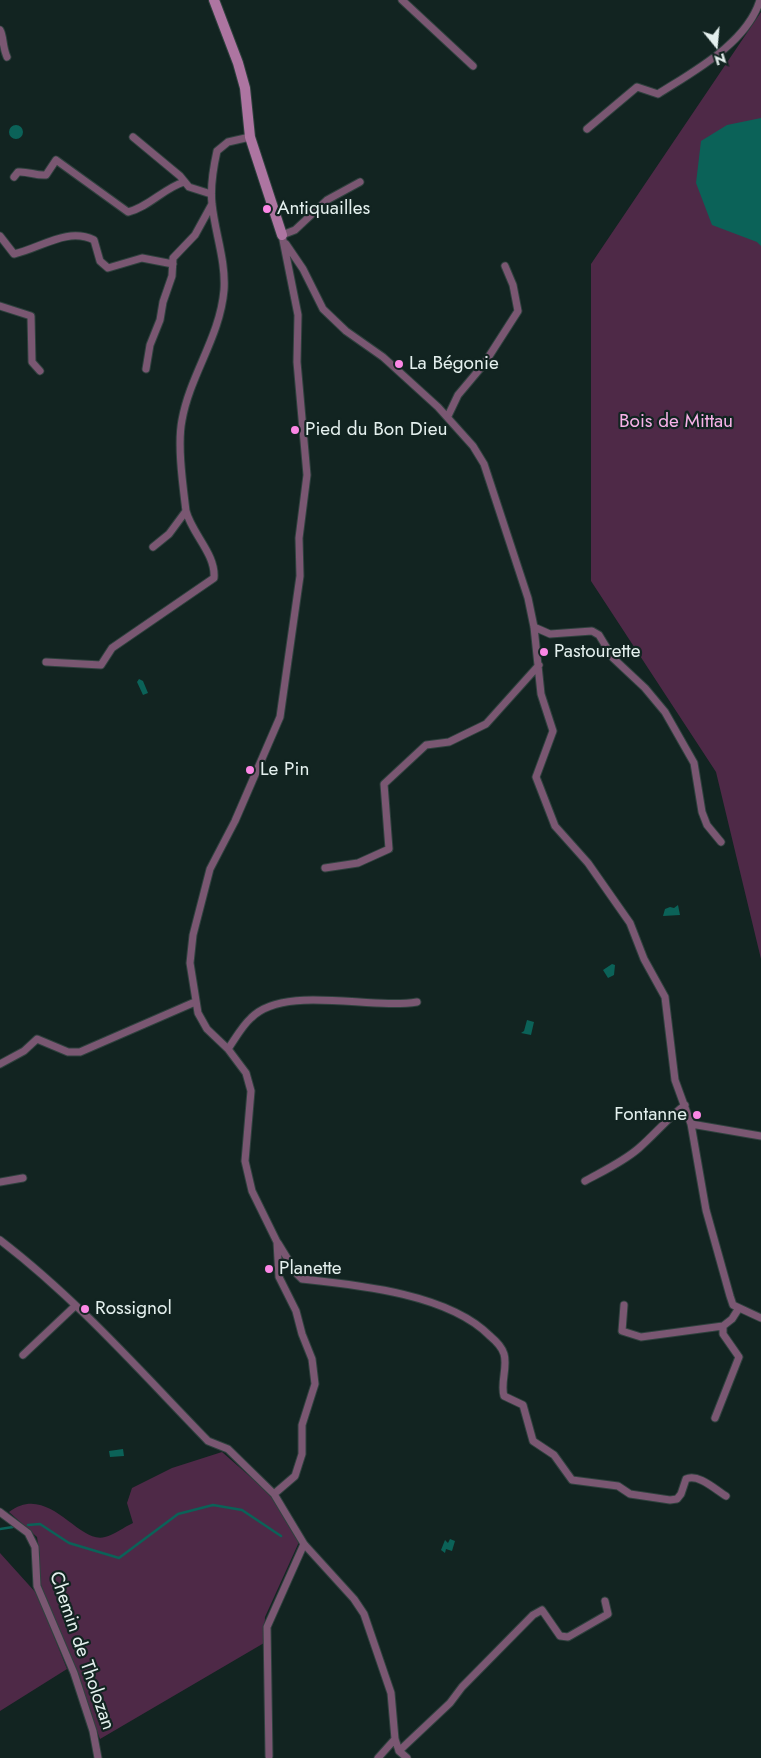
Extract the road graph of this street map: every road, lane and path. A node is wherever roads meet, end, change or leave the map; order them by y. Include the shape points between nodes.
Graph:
1 (214, 0) edge
2 (402, 0) edge
3 (760, 0) edge
4 (0, 30) edge
5 (7, 57) dead end
6 (474, 66) dead end
7 (587, 128) dead end
8 (133, 137) dead end
9 (250, 137) junction
10 (14, 177) dead end
11 (184, 182) junction
12 (360, 182) dead end
13 (211, 194) junction
14 (212, 203) junction
15 (0, 236) edge
16 (284, 239) junction
17 (173, 264) junction
18 (505, 266) dead end
19 (0, 306) edge
20 (146, 369) dead end
21 (40, 371) dead end
22 (448, 416) junction
23 (186, 512) junction
24 (153, 547) dead end
25 (534, 627) junction
26 (46, 662) dead end
27 (539, 665) junction
28 (721, 842) dead end
29 (326, 868) dead end
30 (196, 1002) junction
31 (417, 1002) dead end
32 (228, 1049) junction
33 (0, 1064) edge
34 (685, 1105) junction
35 (691, 1124) junction
36 (761, 1136) edge
37 (23, 1178) dead end
38 (585, 1181) dead end
39 (0, 1182) edge
40 (0, 1240) edge
41 (277, 1242) junction
42 (624, 1305) dead end
43 (75, 1306) junction
44 (739, 1308) junction
45 (761, 1318) edge
46 (723, 1326) junction
47 (23, 1355) dead end
48 (715, 1418) dead end
49 (274, 1494) junction
50 (726, 1496) dead end
51 (0, 1512) edge
52 (304, 1544) junction
53 (605, 1601) dead end
54 (395, 1739) junction
55 (399, 1751) junction
56 (269, 1756) dead end
57 (98, 1758) edge
58 (378, 1758) edge
59 (407, 1758) edge

1 - 9 street via 242,79
2 - 6 street
3 - 7 street via 757,10 725,50 658,94 637,88
4 - 5 street
8 - 11 street
9 - 13 street via 228,142 217,151
9 - 16 street
10 - 11 street via 18,172 27,171 46,175 56,160 128,212
11 - 13 street via 188,187
12 - 16 street via 328,200
13 - 14 street
14 - 17 street via 195,235 173,258
14 - 23 street via 224,271 224,291 214,338 197,371 181,420
15 - 17 street via 14,254 69,234 94,240 100,261 108,268 142,258
16 - 22 street via 323,309
16 - 30 street via 298,315 297,362 307,475 299,538 300,576 280,717 204,888 191,946 190,963
17 - 20 street
18 - 22 street via 518,311 484,364 458,395
19 - 21 street via 31,316 32,362
22 - 25 street via 484,464 528,598
23 - 24 street via 169,534
23 - 26 street via 215,568 214,578 112,648 101,664
25 - 27 street
25 - 28 street via 550,634 592,632 599,635 613,658 665,712 694,763 702,812 707,825
27 - 29 street via 486,724 449,742 426,745 384,784 389,849 358,863
27 - 34 street via 541,694 553,731 536,778 555,826 588,863 630,923 644,959 665,997 675,1080
30 - 32 street via 207,1029
30 - 33 street via 80,1052 68,1052 37,1039 24,1051
31 - 32 street via 401,1005 295,999 277,1003 251,1017
32 - 41 street via 242,1066 251,1091 245,1161 252,1191
34 - 35 street
34 - 38 street via 639,1148
35 - 36 street
35 - 44 street via 706,1210 733,1305
37 - 39 street
40 - 43 street via 32,1264
41 - 49 street via 279,1277 296,1311 312,1359 314,1384 302,1425 302,1454 296,1476
41 - 50 street via 302,1279 363,1285 457,1312 481,1326 505,1355 504,1396 523,1405 533,1441 554,1455 572,1480 618,1486 630,1494 670,1500 677,1499 690,1477 698,1478
42 - 46 street via 622,1331 641,1337
43 - 47 street
43 - 49 street via 105,1332 208,1441 228,1449
44 - 45 street
44 - 46 street
46 - 48 street via 723,1334 739,1357
49 - 52 street
51 - 57 street, Chemin de Tholozan via 28,1533 36,1547 37,1586 74,1673 93,1731
52 - 54 street via 364,1614 391,1693
52 - 56 street via 267,1627
53 - 55 street via 608,1614 568,1637 560,1636 542,1610 533,1615 450,1703
54 - 55 street
54 - 58 street
55 - 59 street

